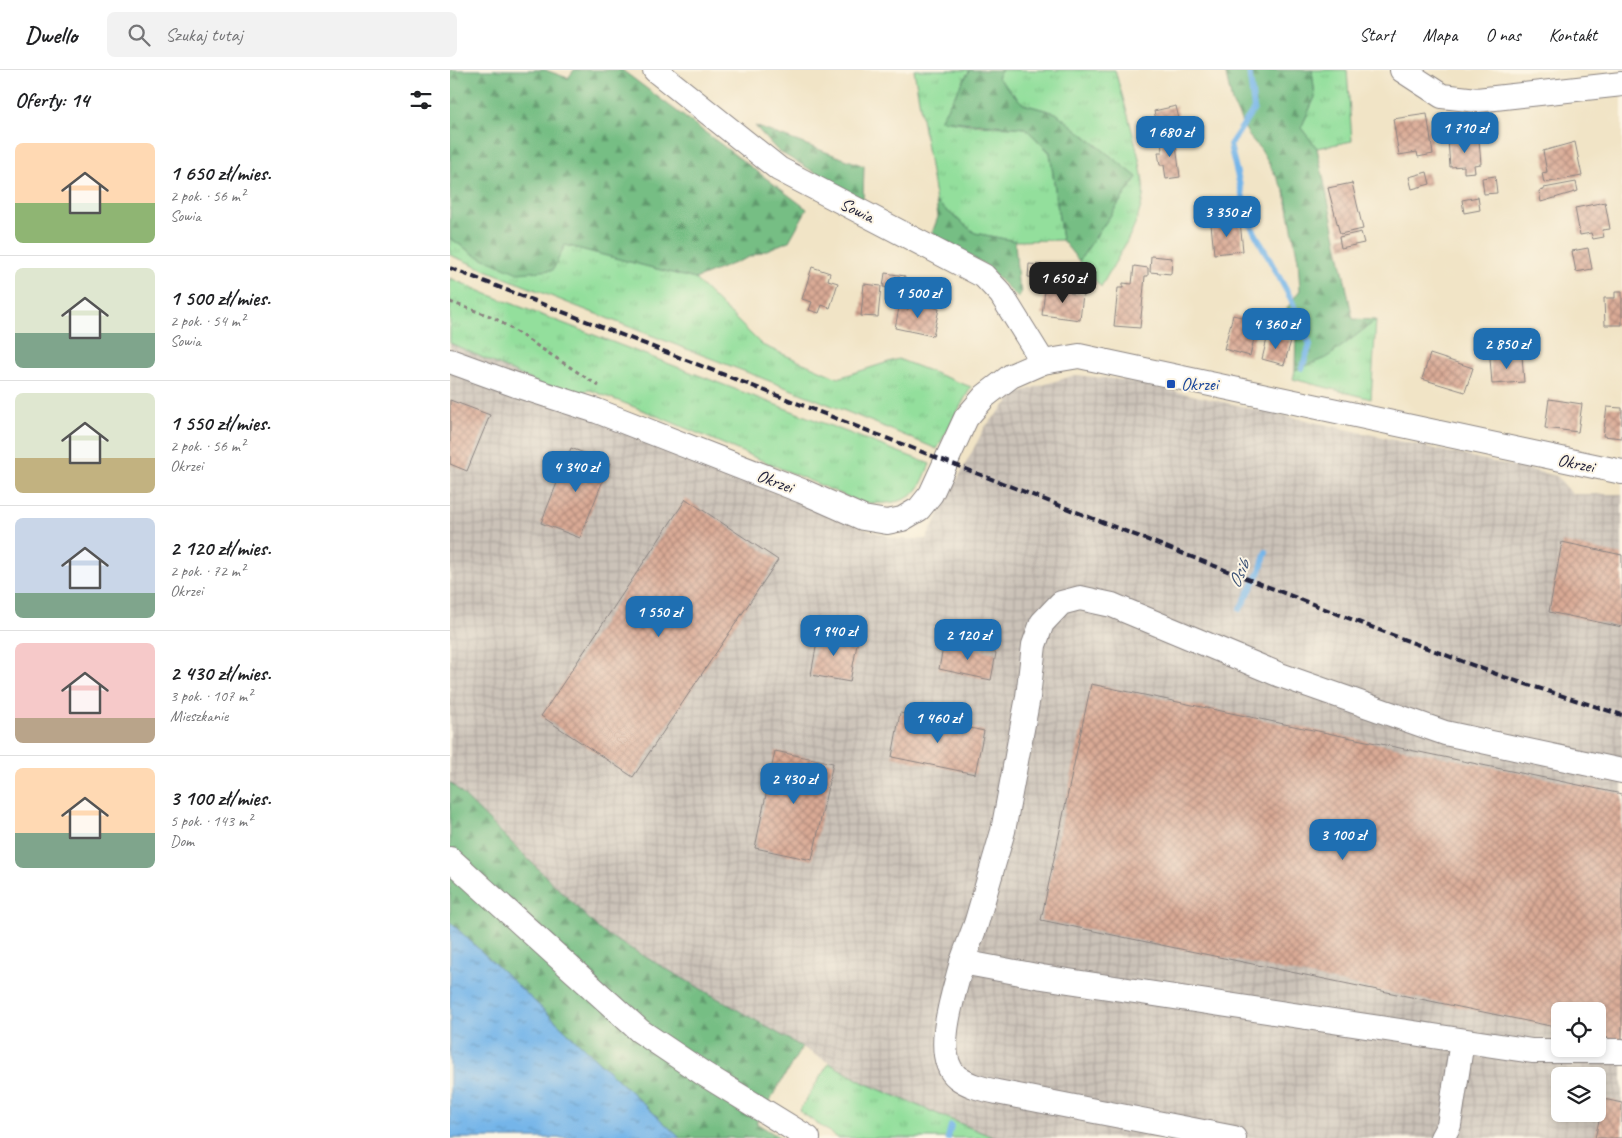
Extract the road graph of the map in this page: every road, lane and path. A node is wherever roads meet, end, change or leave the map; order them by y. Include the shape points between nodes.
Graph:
1 (655, 70) edge
2 (1402, 70) edge
3 (684, 80) edge
4 (1622, 84) edge
5 (450, 302) edge
6 (450, 361) edge
7 (1043, 362) junction
8 (602, 388) dead end
9 (1622, 472) edge
10 (1622, 771) edge
11 (450, 859) edge
12 (962, 962) junction
13 (1462, 1041) junction
14 (1622, 1051) edge
15 (808, 1138) edge
16 (1234, 1138) edge
17 (1442, 1138) edge

1 - 3 street, Sowia
2 - 4 street via 1442,96 1477,100
3 - 7 street, Sowia via 778,169 984,276 1001,294
5 - 8 path via 493,317
6 - 7 street, Okrzei via 598,411 863,518 886,522 902,519 919,509 931,494 966,418 985,396 1011,376
7 - 9 street, Okrzei via 1079,356
10 - 12 street via 1445,733 1280,676 1112,605 1080,598 1061,603 1042,623 1034,646 1028,697 1003,831
11 - 15 street via 640,1031
12 - 13 street
12 - 16 street via 944,1039 947,1061 956,1076 974,1087
13 - 14 street via 1532,1051
13 - 17 street via 1449,1126

